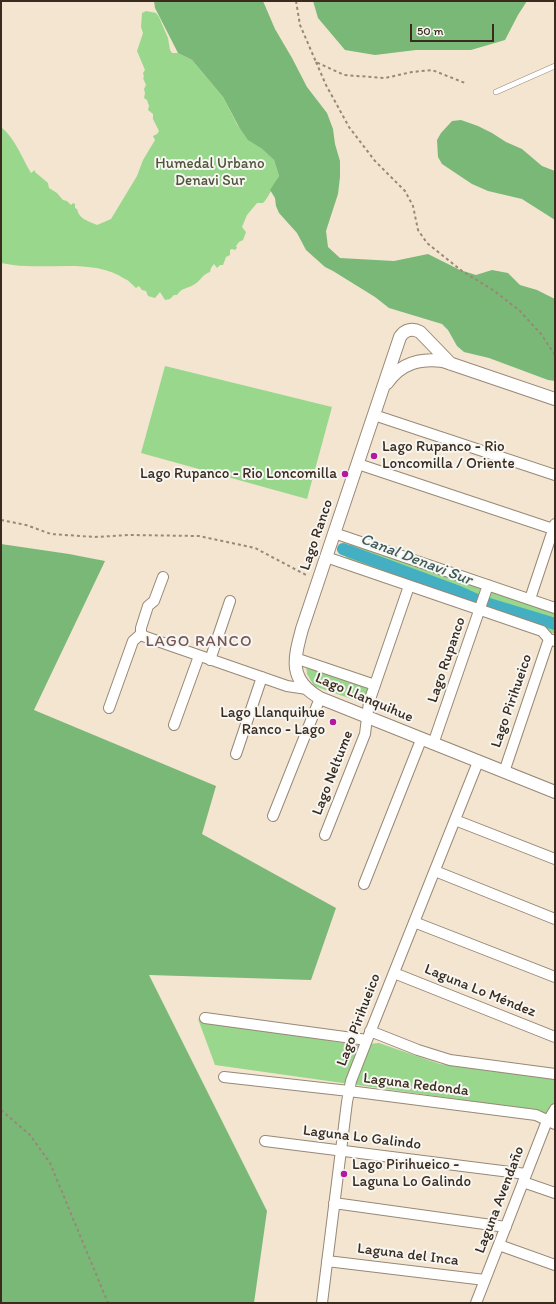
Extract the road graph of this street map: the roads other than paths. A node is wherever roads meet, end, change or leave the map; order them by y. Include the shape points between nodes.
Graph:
1 (555, 66) edge
2 (496, 92) dead end
3 (451, 364) junction
4 (383, 390) junction
5 (555, 399) edge
6 (374, 415) junction
7 (358, 464) junction
8 (555, 475) edge
9 (554, 527) edge
10 (334, 533) junction
11 (326, 557) junction
12 (163, 577) dead end
13 (488, 585) junction
14 (409, 586) junction
15 (530, 599) junction
16 (230, 601) dead end
17 (555, 608) edge
18 (480, 610) junction
19 (141, 634) junction
20 (552, 640) edge
21 (199, 656) junction
22 (295, 658) junction
23 (210, 660) junction
24 (262, 677) junction
25 (375, 685) junction
26 (307, 689) junction
27 (320, 698) junction
28 (109, 708) dead end
29 (367, 718) junction
30 (174, 725) dead end
31 (421, 740) junction
32 (433, 744) junction
33 (236, 754) dead end
34 (478, 762) junction
35 (504, 772) junction
36 (555, 792) edge
37 (273, 816) dead end
38 (455, 820) junction
39 (325, 834) dead end
40 (555, 859) edge
41 (435, 871) junction
42 (364, 884) dead end
43 (555, 919) edge
44 (414, 922) junction
45 (394, 973) junction
46 (555, 977) edge
47 (205, 1018) dead end
48 (368, 1035) junction
49 (555, 1037) edge
50 (555, 1074) edge
51 (224, 1077) dead end
52 (349, 1091) junction
53 (555, 1109) edge
54 (551, 1122) edge
55 (264, 1141) dead end
56 (341, 1150) junction
57 (525, 1178) junction
58 (555, 1193) edge
59 (334, 1203) junction
60 (506, 1227) junction
61 (499, 1245) junction
62 (327, 1261) junction
63 (555, 1265) edge
64 (485, 1280) junction
65 (322, 1303) edge
66 (476, 1303) edge

1 - 2 lane
3 - 4 street via 427,360 411,363 392,376
3 - 4 street via 420,332 408,330 402,334 398,342
3 - 5 street
4 - 6 street, Lago Ranco
6 - 7 street, Lago Ranco
6 - 8 street
7 - 9 street
7 - 10 street, Lago Ranco
9 - 15 street
10 - 11 street, Lago Ranco
10 - 13 street
11 - 14 street
11 - 22 street, Lago Ranco
12 - 19 street via 154,601 148,606
13 - 15 street
13 - 18 street, Lago Rupanco
14 - 18 street
14 - 25 street, Lago Neltume
15 - 17 street
16 - 23 street
18 - 20 street via 542,631
18 - 32 street, Lago Rupanco
19 - 21 street, Lago Llanquihue
19 - 28 street via 133,640
20 - 35 street, Lago Pirihueico
21 - 23 street, Lago Llanquihue
21 - 30 street
22 - 25 street
22 - 26 street, Lago Ranco via 298,676
23 - 24 street, Lago Llanquihue
24 - 26 street, Lago Llanquihue via 295,688
24 - 33 street
25 - 29 street, Lago Neltume
26 - 27 street, Lago Llanquihue
27 - 29 street, Lago Llanquihue
27 - 37 street
29 - 31 street, Lago Llanquihue
29 - 39 street, Lago Neltume via 365,734
31 - 32 street, Lago Llanquihue
31 - 42 street
32 - 34 street, Lago Llanquihue
34 - 35 street, Lago Llanquihue
34 - 38 street, Lago Pirihueico
35 - 36 street, Lago Llanquihue
38 - 40 street
38 - 41 street, Lago Pirihueico
41 - 43 street
41 - 44 street, Lago Pirihueico
44 - 45 street, Lago Pirihueico
44 - 46 street
45 - 48 street, Lago Pirihueico
45 - 49 street, Laguna Lo Méndez
47 - 48 street, Laguna Redonda
48 - 50 street, Laguna Redonda via 450,1060
48 - 52 street, Lago Pirihueico
51 - 52 street, Laguna Redonda
52 - 54 street, Laguna Redonda via 536,1115
52 - 56 street, Lago Pirihueico
53 - 54 street, Laguna Avendaño
54 - 57 street, Laguna Avendaño
55 - 56 street, Laguna Lo Galindo
56 - 57 street, Laguna Lo Galindo
56 - 59 street, Lago Pirihueico
57 - 58 street, Laguna Lo Galindo
57 - 60 street, Laguna Avendaño
59 - 60 street
59 - 62 street, Lago Pirihueico
60 - 61 street, Laguna Avendaño
61 - 63 street
61 - 64 street, Laguna Avendaño
62 - 64 street, Laguna del Inca
62 - 65 street, Lago Pirihueico
64 - 66 street, Laguna Avendaño

